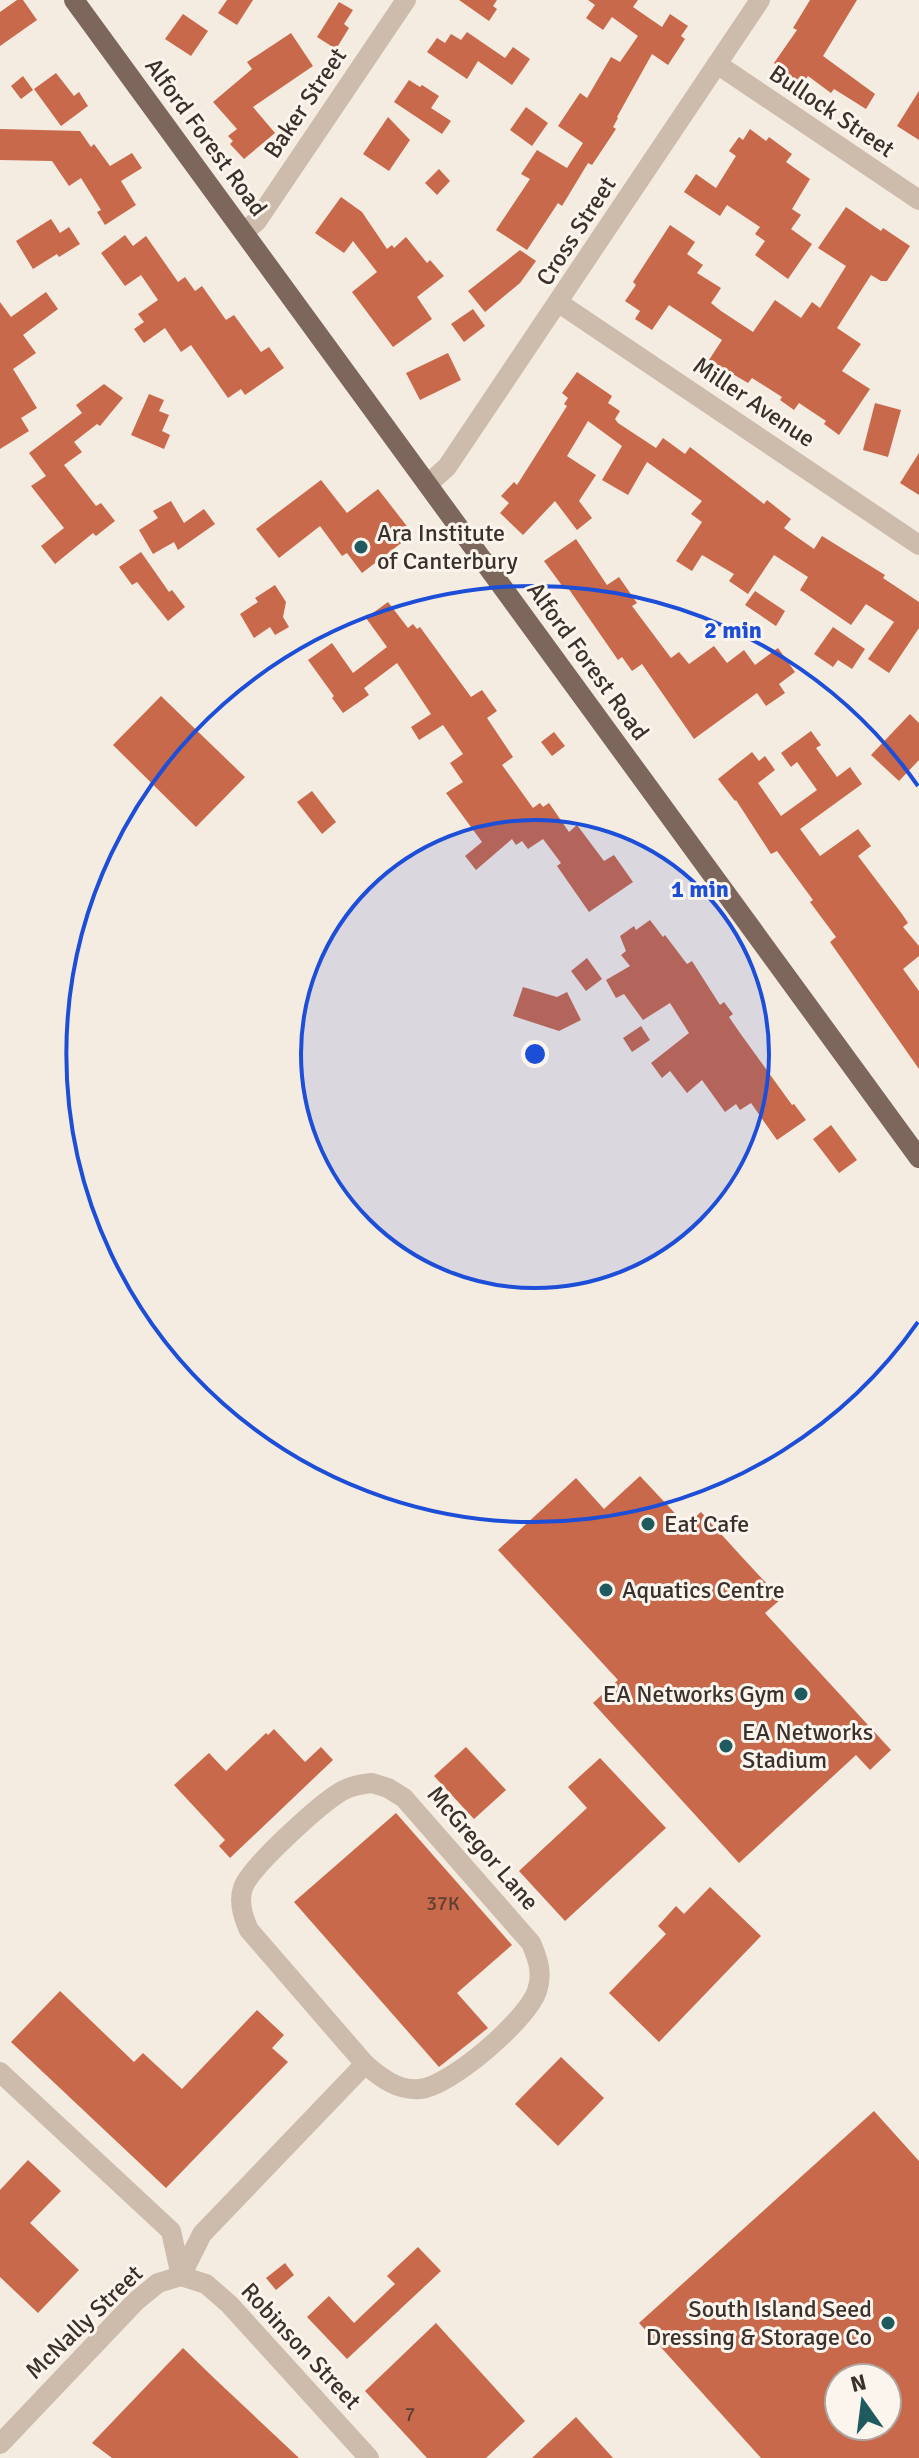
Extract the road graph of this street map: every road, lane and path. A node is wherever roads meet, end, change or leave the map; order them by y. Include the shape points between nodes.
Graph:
1 (74, 0) edge
2 (406, 0) edge
3 (760, 0) edge
4 (717, 64) junction
5 (919, 200) edge
6 (244, 232) junction
7 (559, 303) junction
8 (428, 484) junction
9 (919, 545) edge
10 (919, 1158) edge
11 (365, 2064) junction
12 (0, 2072) edge
13 (181, 2276) junction
14 (0, 2444) edge
15 (369, 2458) edge

1 - 6 main road, Alford Forest Road
2 - 6 street, Baker Street via 257,221
3 - 4 street, Cross Street
4 - 5 street, Bullock Street
4 - 7 street, Cross Street
6 - 8 main road, Alford Forest Road
7 - 8 street, Cross Street via 447,467
7 - 9 street, Miller Avenue
8 - 10 main road, Alford Forest Road
11 - 11 street, McGregor Lane via 249,1930 241,1904 243,1889 259,1863 343,1790 372,1783 404,1798 531,1943 541,1976 528,2009 459,2073 439,2084 402,2088
11 - 13 street, McNally Street via 202,2234
12 - 13 street via 171,2231
13 - 14 street, McNally Street via 158,2283 136,2301
13 - 15 street, Robinson Street via 206,2284 229,2304

